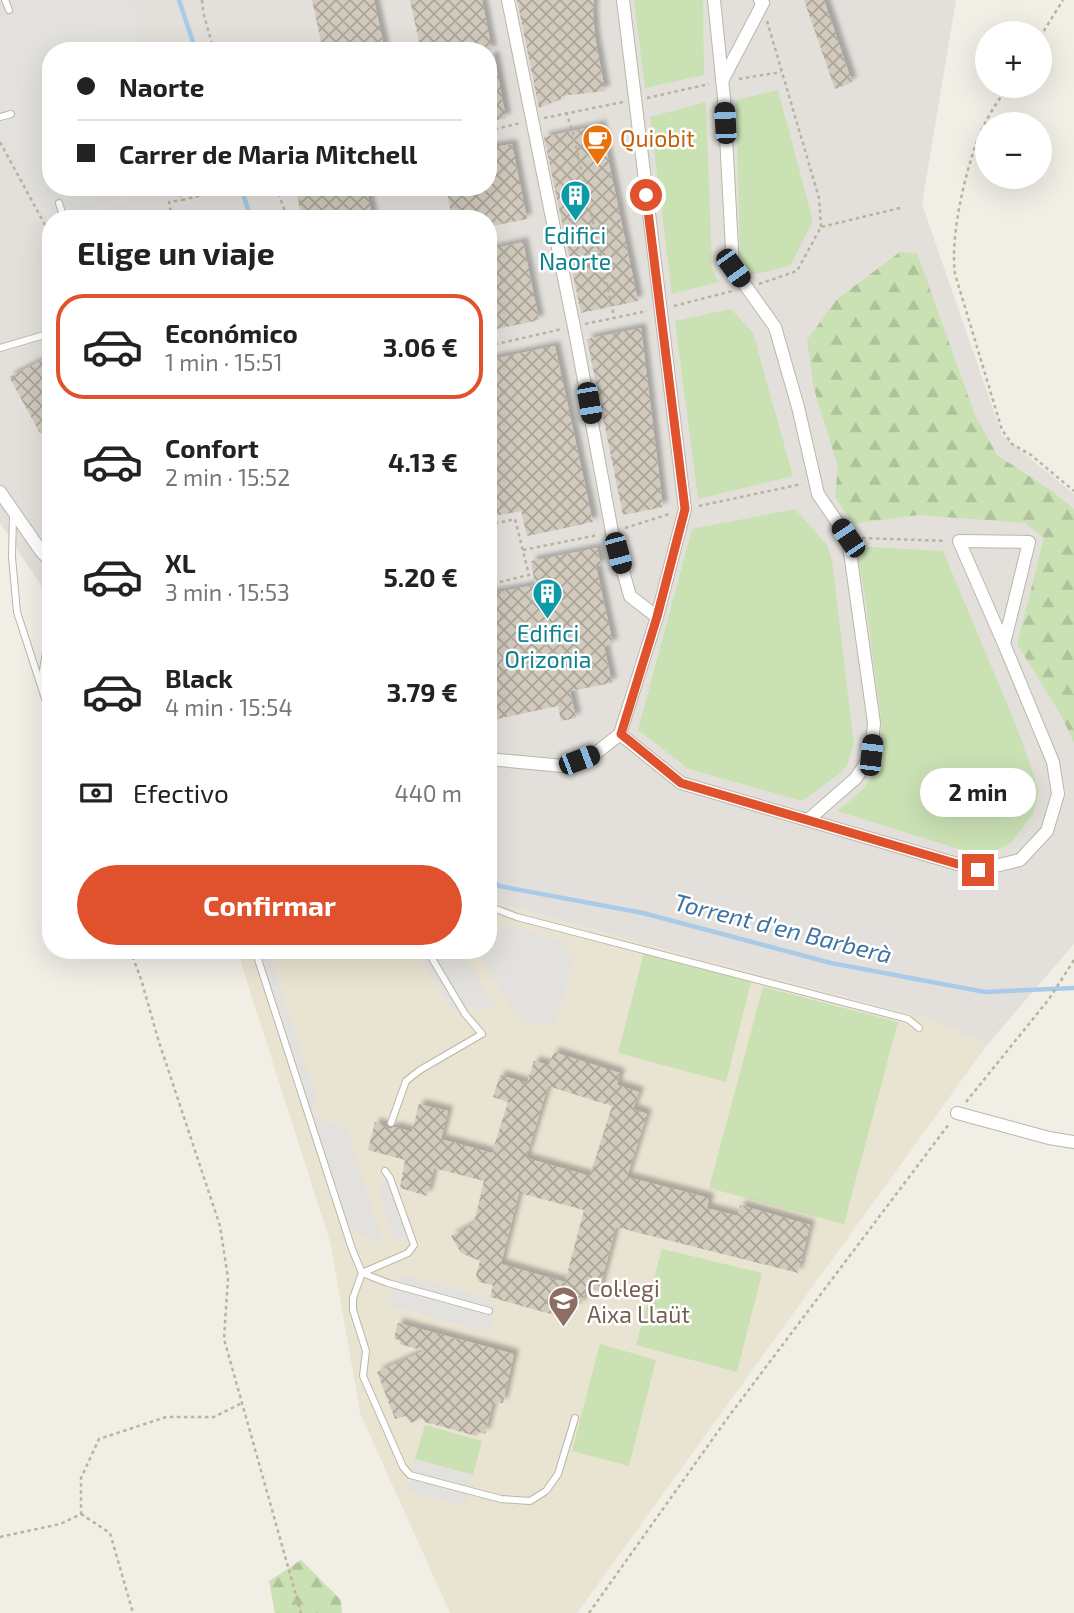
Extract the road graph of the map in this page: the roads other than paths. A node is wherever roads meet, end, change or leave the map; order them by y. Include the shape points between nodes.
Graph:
1 (5, 0) edge
2 (508, 0) edge
3 (623, 0) edge
4 (714, 0) edge
5 (761, 2) edge
6 (9, 10) dead end
7 (722, 81) junction
8 (11, 114) dead end
9 (0, 117) edge
10 (58, 204) dead end
11 (60, 210) edge
12 (42, 336) edge
13 (0, 348) edge
14 (0, 492) edge
15 (13, 513) junction
16 (42, 546) edge
17 (657, 617) junction
18 (1004, 643) junction
19 (42, 679) edge
20 (41, 686) junction
21 (42, 689) edge
22 (621, 734) junction
23 (497, 760) edge
24 (808, 820) junction
25 (497, 909) edge
26 (258, 959) edge
27 (432, 959) edge
28 (919, 1028) dead end
29 (957, 1113) road end
30 (391, 1123) dead end
31 (1074, 1142) edge
32 (385, 1171) dead end
33 (362, 1273) junction
34 (489, 1311) dead end
35 (575, 1418) dead end

1 - 6 lane
2 - 17 street via 612,532 630,596
3 - 17 street via 685,509
4 - 7 street
5 - 7 street
7 - 24 street via 733,268 775,327 818,494 848,538 874,723 871,755 856,778
8 - 9 lane
10 - 11 lane
12 - 13 lane
14 - 15 street
15 - 16 street
15 - 20 lane via 17,612
17 - 22 street
18 - 18 street via 1029,542 959,541
18 - 24 street via 1054,762 1058,794 1047,831 1020,860 978,870
19 - 20 lane
20 - 21 lane
22 - 23 street via 596,753 563,766
22 - 24 street via 681,783
25 - 28 lane via 908,1019
26 - 33 lane
27 - 30 lane via 482,1034 406,1081
29 - 31 street
32 - 33 lane via 414,1245 408,1253
33 - 34 lane
33 - 35 lane via 353,1298 366,1351 363,1376 410,1475 500,1499 530,1501 546,1491 558,1474

